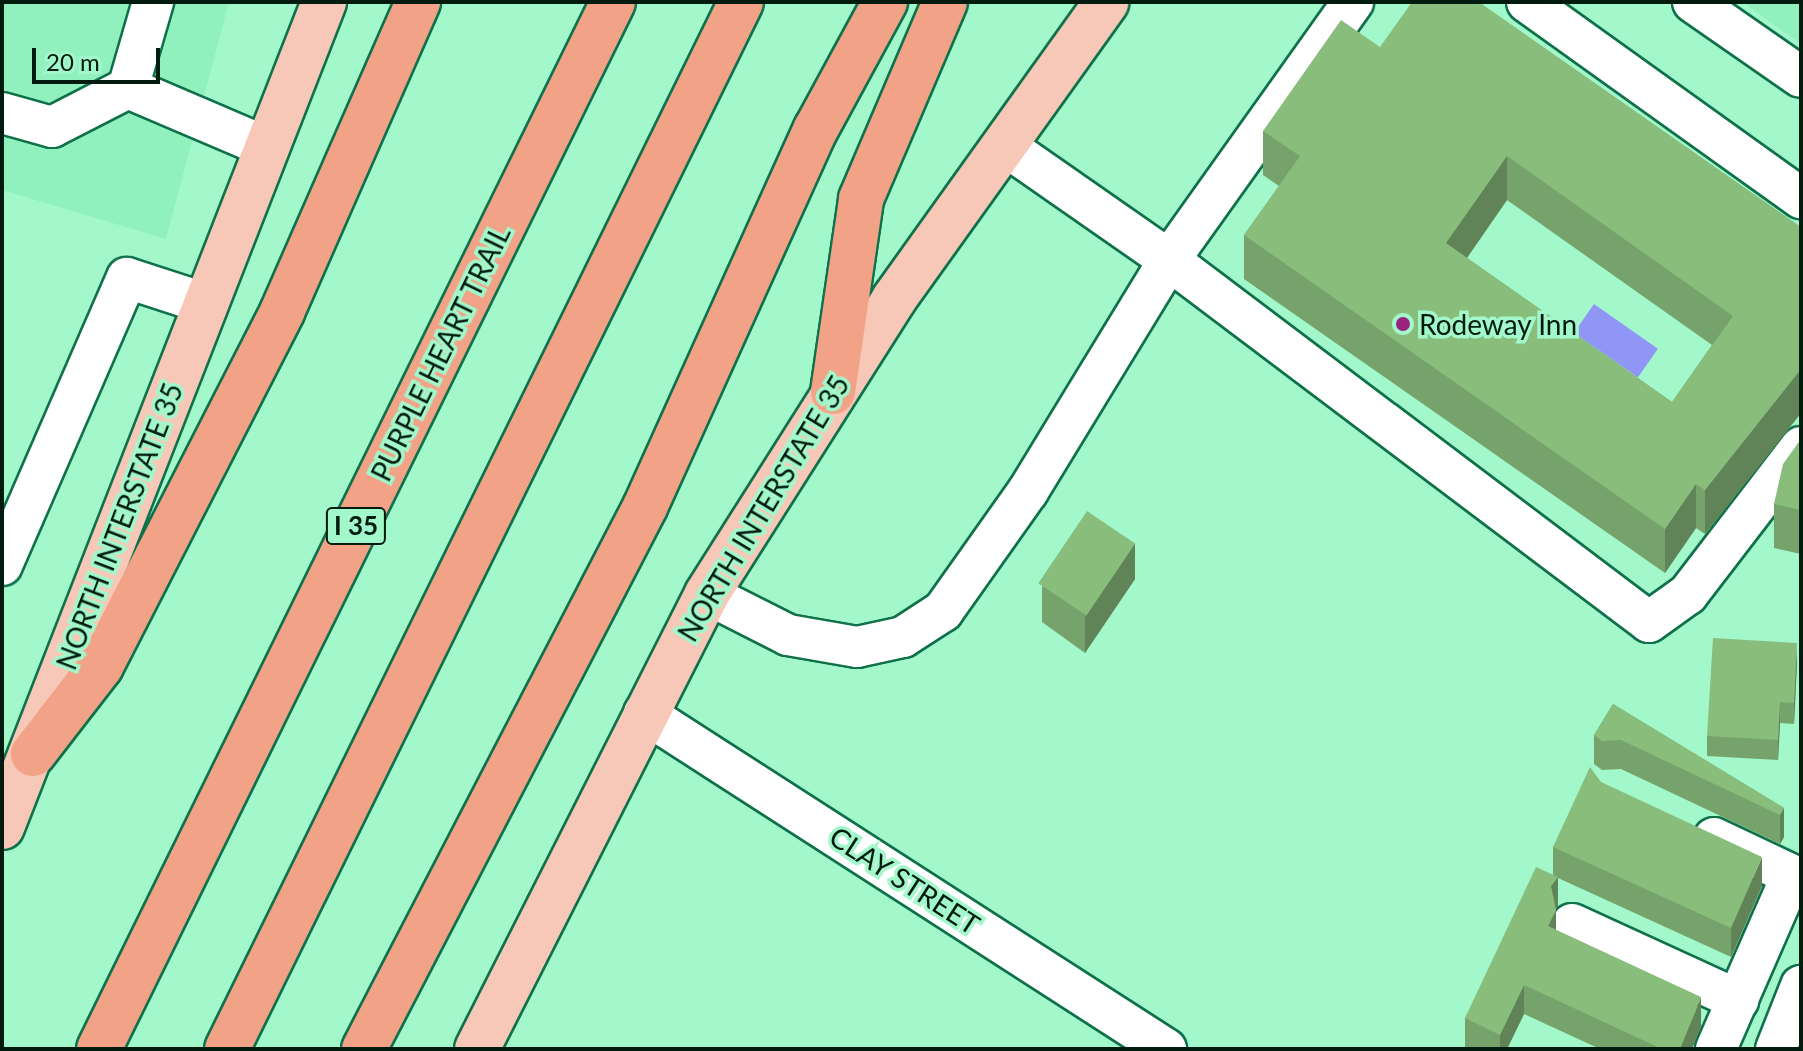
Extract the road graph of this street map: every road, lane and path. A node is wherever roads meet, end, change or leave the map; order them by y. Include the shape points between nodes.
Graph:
1 (153, 2) edge
2 (324, 2) edge
3 (418, 2) edge
4 (613, 2) edge
5 (741, 2) edge
6 (885, 2) edge
7 (945, 2) edge
8 (1107, 2) edge
9 (1353, 2) edge
10 (1527, 2) edge
11 (1693, 2) edge
12 (1801, 77) edge
13 (128, 88) junction
14 (2, 113) edge
15 (1004, 145) junction
16 (266, 147) junction
17 (1801, 198) edge
18 (1169, 260) junction
19 (204, 303) junction
20 (833, 392) junction
21 (1801, 447) edge
22 (2, 565) edge
23 (707, 594) junction
24 (644, 713) junction
25 (33, 754) junction
26 (1680, 823) edge
27 (2, 827) edge
28 (1572, 924) dead end
29 (1801, 986) edge
30 (1738, 1000) junction
31 (482, 1047) edge
32 (99, 1049) edge
33 (227, 1049) edge
34 (364, 1049) edge
35 (1166, 1049) edge
36 (1716, 1049) edge
37 (1776, 1049) edge

1 - 13 street
2 - 16 main road, NORTH INTERSTATE 35
3 - 25 highway via 282,312 101,666
4 - 32 highway, PURPLE HEART TRAIL / I 35
5 - 33 highway
6 - 34 highway via 816,129 645,507
7 - 20 highway via 861,199
8 - 15 main road, NORTH INTERSTATE 35
9 - 18 street
10 - 17 street
11 - 12 street
13 - 14 street via 52,127
13 - 16 street
15 - 18 street
15 - 20 main road, NORTH INTERSTATE 35
16 - 19 main road, NORTH INTERSTATE 35
18 - 21 street via 1649,622 1688,594
18 - 23 street via 1028,491 943,611 903,637 857,647 788,635
19 - 22 street via 127,278
19 - 25 main road, NORTH INTERSTATE 35
20 - 23 main road, NORTH INTERSTATE 35
23 - 24 main road, NORTH INTERSTATE 35
24 - 31 main road, NORTH INTERSTATE 35
24 - 35 street, CLAY STREET
25 - 27 main road, NORTH INTERSTATE 35
26 - 30 street via 1792,875
28 - 30 street
29 - 37 street
30 - 36 street

